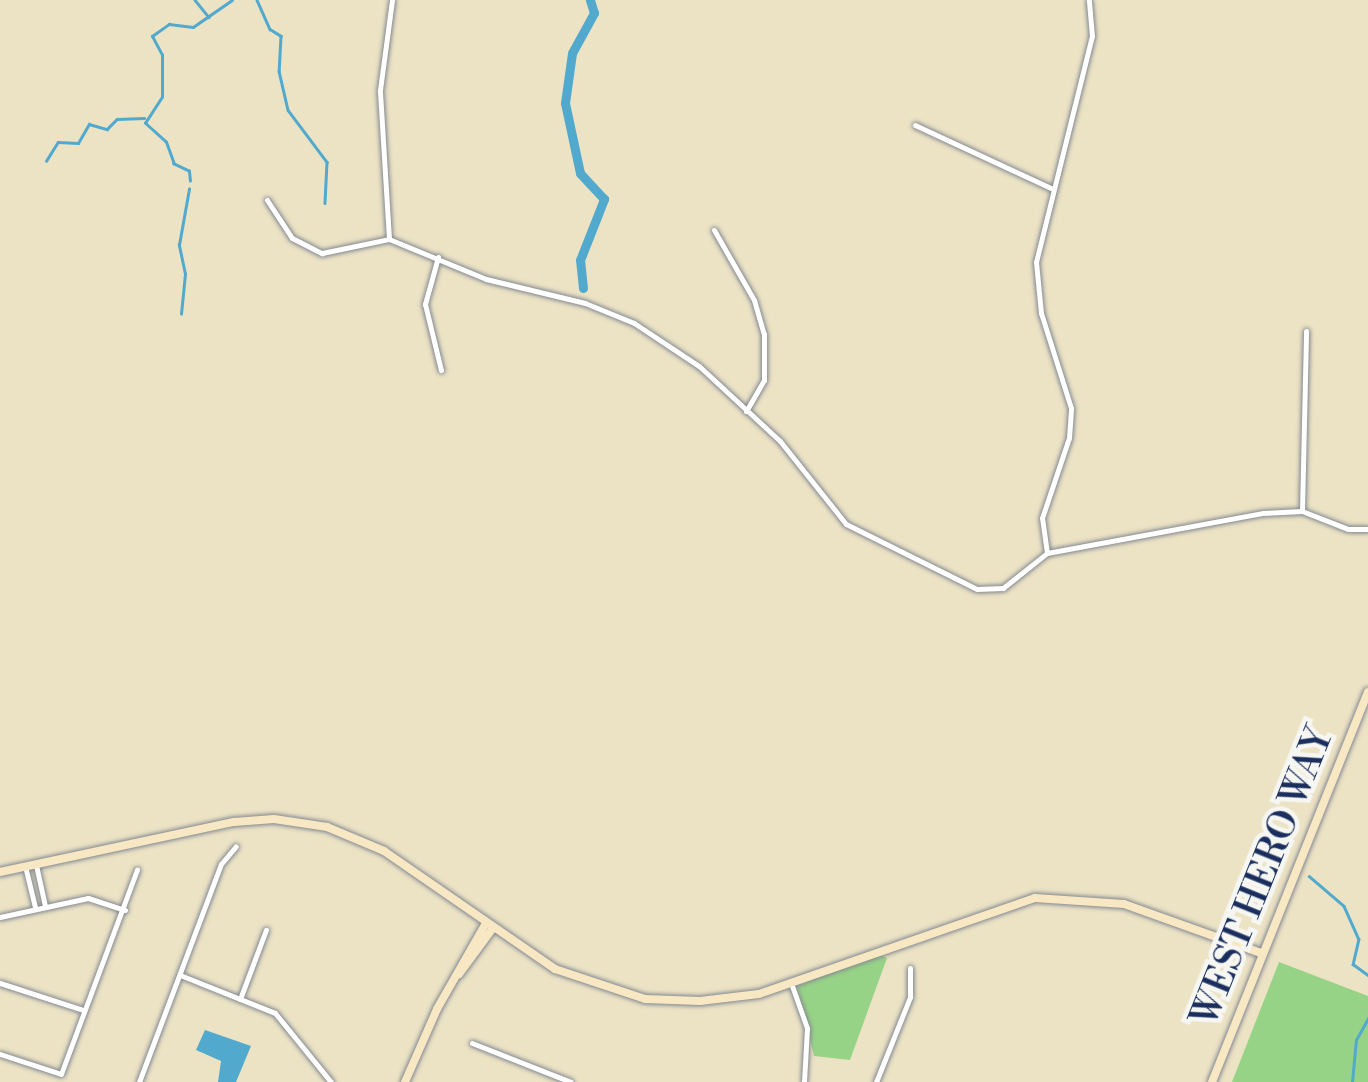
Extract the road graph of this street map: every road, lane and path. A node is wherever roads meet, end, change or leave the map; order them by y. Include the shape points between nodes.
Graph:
1 (392, 0) edge
2 (1089, 0) edge
3 (915, 124) dead end
4 (1053, 189) junction
5 (268, 200) dead end
6 (714, 230) dead end
7 (388, 239) junction
8 (438, 257) junction
9 (1306, 331) dead end
10 (441, 370) dead end
11 (746, 411) junction
12 (1302, 511) junction
13 (1368, 528) edge
14 (1047, 553) junction
15 (1368, 692) edge
16 (236, 846) dead end
17 (36, 864) junction
18 (25, 866) junction
19 (137, 870) dead end
20 (0, 872) edge
21 (45, 906) junction
22 (35, 908) junction
23 (126, 910) junction
24 (0, 917) edge
25 (490, 926) junction
26 (266, 930) dead end
27 (1261, 953) junction
28 (910, 968) dead end
29 (180, 975) junction
30 (0, 983) edge
31 (791, 983) junction
32 (240, 999) junction
33 (83, 1010) junction
34 (472, 1044) dead end
35 (0, 1054) edge
36 (559, 1080) edge
37 (140, 1082) edge
38 (331, 1082) edge
39 (405, 1082) edge
40 (572, 1082) edge
41 (804, 1082) edge
42 (876, 1082) edge
43 (1212, 1082) edge

1 - 7 street via 380,90
2 - 4 street via 1092,36
3 - 4 street
4 - 14 street via 1035,279 1072,414 1042,518
5 - 7 street via 292,238 322,254
6 - 11 street via 754,300 764,334 764,380
7 - 8 street
8 - 10 street via 424,304
8 - 11 street via 486,278 619,315 700,366
9 - 12 street
11 - 14 street via 797,458 846,524 977,589 1003,588
12 - 13 street via 1348,529
12 - 14 street via 1262,512
15 - 27 street, WEST HERO WAY
16 - 29 street via 221,864
17 - 18 street
17 - 21 street
17 - 25 street via 234,822 290,820 345,832 384,851
18 - 20 street
18 - 22 street
19 - 23 street
21 - 22 street
21 - 23 street via 88,898
22 - 24 street
23 - 33 street
25 - 31 street via 555,969 645,998 700,1002
25 - 39 street via 452,981
26 - 32 street
27 - 31 street via 1124,904 1064,896 1007,904
27 - 43 street, WEST HERO WAY
28 - 42 street via 910,998
29 - 32 street
29 - 37 street
30 - 33 street
31 - 41 street via 807,1028
32 - 38 street via 280,1018
33 - 35 street via 61,1074
34 - 36 street
36 - 40 street

